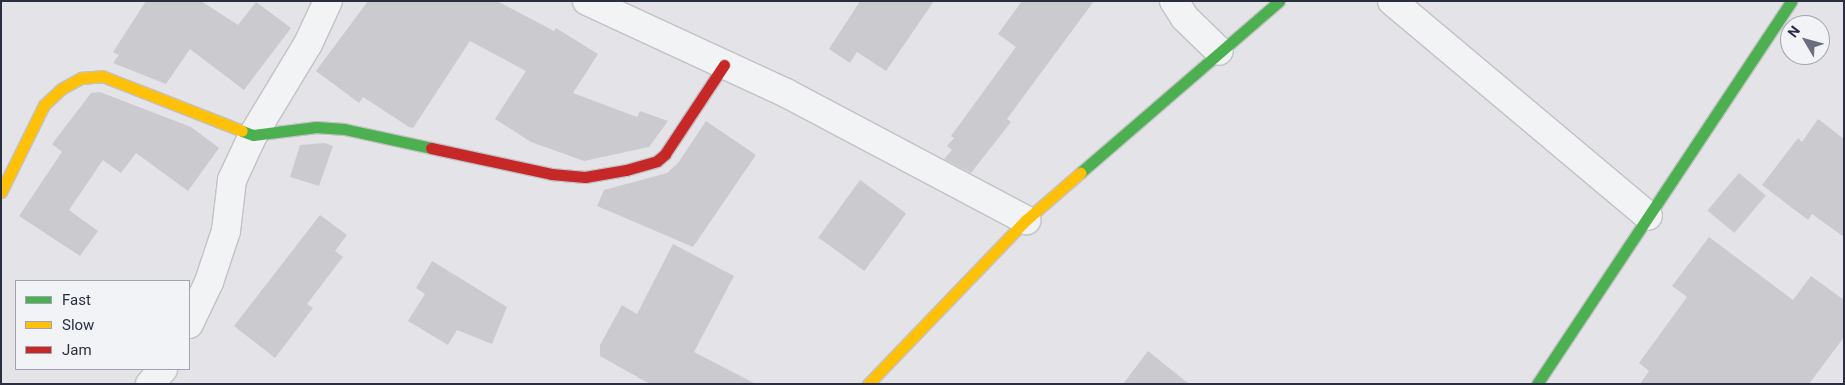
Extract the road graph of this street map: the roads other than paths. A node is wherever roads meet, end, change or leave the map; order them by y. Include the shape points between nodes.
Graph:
1 (328, 1) edge
2 (587, 1) edge
3 (1174, 1) edge
4 (1279, 1) edge
5 (1392, 1) edge
6 (1790, 1) edge
7 (1219, 52) junction
8 (724, 65) junction
9 (253, 135) junction
10 (1, 192) edge
11 (1648, 216) junction
12 (1026, 220) junction
13 (190, 322) edge
14 (162, 370) edge
15 (150, 384) edge
16 (868, 384) edge
17 (1537, 384) edge

1 - 9 street via 308,44
2 - 8 street
3 - 7 street via 1185,18
4 - 7 street
5 - 11 street
6 - 11 street
7 - 12 street
8 - 9 street via 665,154 657,161 585,177 552,174 344,129 316,127
8 - 12 street via 786,93
9 - 10 street via 102,76 81,78 61,88 44,105
9 - 13 street via 232,180 226,231 209,282
11 - 17 street
12 - 16 street
14 - 15 street

